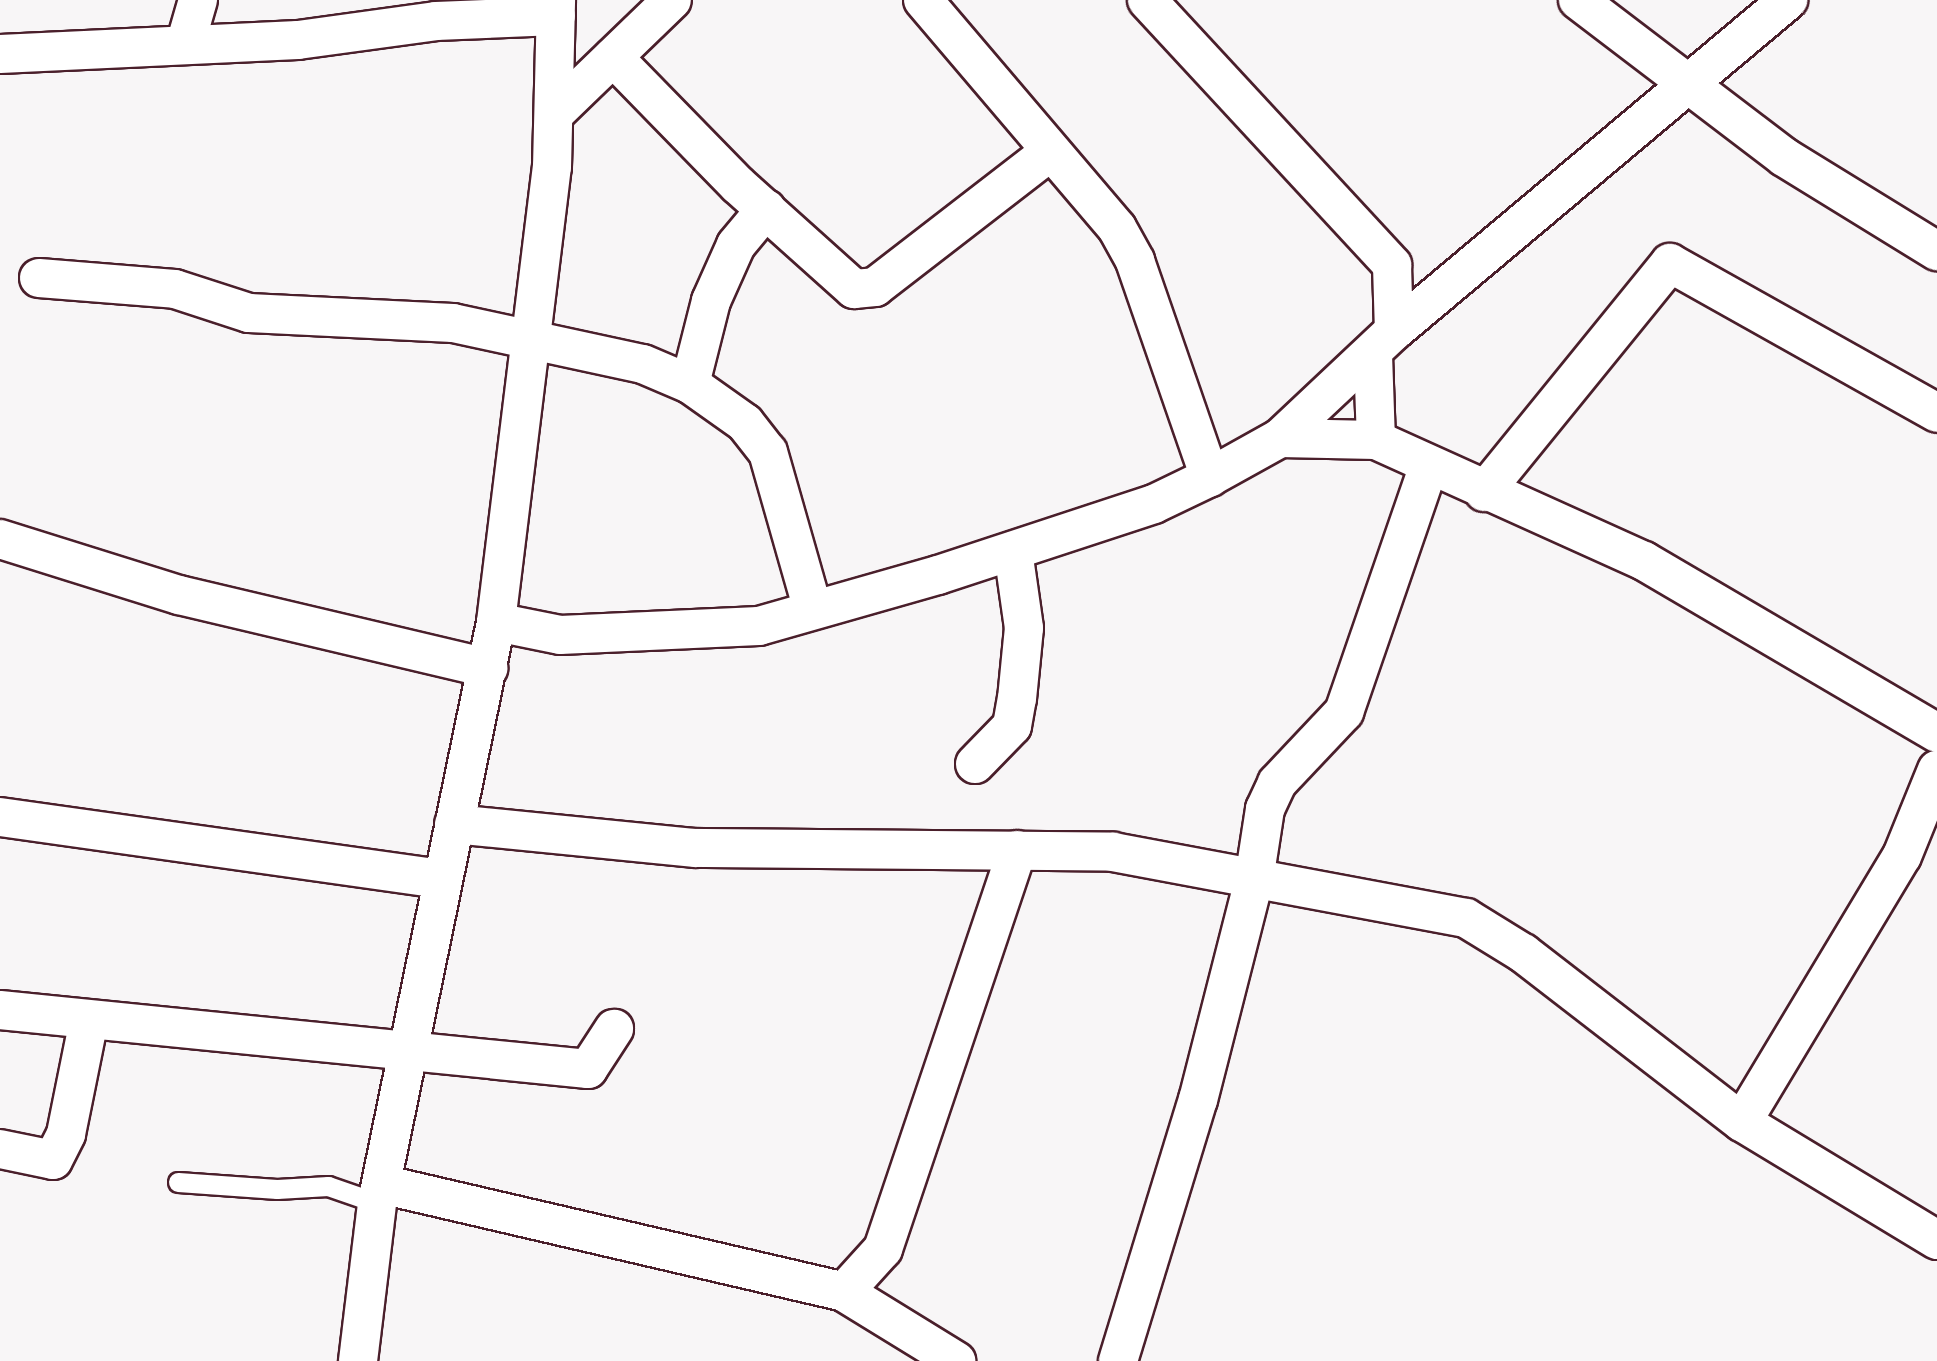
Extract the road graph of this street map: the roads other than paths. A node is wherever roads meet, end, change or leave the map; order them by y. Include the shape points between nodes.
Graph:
1 (198, 0) edge
2 (672, 0) edge
3 (923, 0) edge
4 (1147, 0) edge
5 (1578, 0) edge
6 (1788, 0) edge
7 (556, 8) edge
8 (185, 45) junction
9 (0, 54) edge
10 (613, 57) junction
11 (1688, 84) junction
12 (556, 112) junction
13 (1051, 151) junction
14 (766, 209) junction
15 (1935, 243) edge
16 (39, 278) dead end
17 (529, 337) junction
18 (1384, 343) junction
19 (690, 384) junction
20 (1937, 414) edge
21 (1280, 439) junction
22 (1376, 440) junction
23 (1429, 465) junction
24 (1210, 477) junction
25 (1484, 492) junction
26 (0, 539) edge
27 (1013, 551) junction
28 (813, 610) junction
29 (496, 622) junction
30 (488, 668) junction
31 (1937, 733) edge
32 (975, 764) dead end
33 (1937, 769) edge
34 (0, 817) edge
35 (454, 824) junction
36 (1017, 850) junction
37 (442, 879) junction
38 (1254, 880) junction
39 (0, 1010) edge
40 (89, 1020) junction
41 (614, 1029) dead end
42 (407, 1047) junction
43 (1742, 1122) junction
44 (0, 1149) edge
45 (178, 1182) dead end
46 (379, 1194) junction
47 (1937, 1240) edge
48 (844, 1292) junction
49 (358, 1361) edge
50 (956, 1361) edge
51 (1118, 1361) edge

1 - 8 street
2 - 10 street
3 - 13 street
4 - 18 street via 1392,265
5 - 11 street
6 - 11 street
7 - 8 street
7 - 12 street
8 - 9 street
10 - 12 street
10 - 14 street
11 - 15 street via 1784,157
11 - 18 street
12 - 17 street
13 - 14 street via 875,287 855,289
13 - 24 street via 1117,228 1135,261
14 - 19 street via 736,245 711,301
16 - 17 street via 174,289 249,313 453,323
17 - 19 street via 643,364
17 - 29 street
18 - 21 street
18 - 22 street
19 - 28 street via 744,423 768,452
20 - 25 street via 1670,262
21 - 22 street
21 - 24 street
22 - 23 street
23 - 25 street
23 - 38 street via 1344,712 1277,783 1265,809
24 - 27 street via 1154,504
25 - 31 street via 1701,589
26 - 30 street via 178,595
27 - 28 street
27 - 32 street via 1024,628 1017,699 1012,726
28 - 29 street via 759,626 560,635
29 - 30 street
30 - 35 street
33 - 43 street via 1902,856
34 - 37 street
35 - 36 street via 696,848
35 - 37 street
36 - 38 street via 1113,852
36 - 48 street via 883,1249
37 - 42 street
38 - 43 street via 1388,899 1465,918 1523,953
38 - 51 street via 1198,1100
39 - 40 street
40 - 42 street
40 - 44 street via 66,1134 53,1160
41 - 42 street via 588,1069 511,1066
42 - 46 street
43 - 47 street
45 - 46 lane via 277,1189 328,1186
46 - 48 street
46 - 49 street
48 - 50 street

